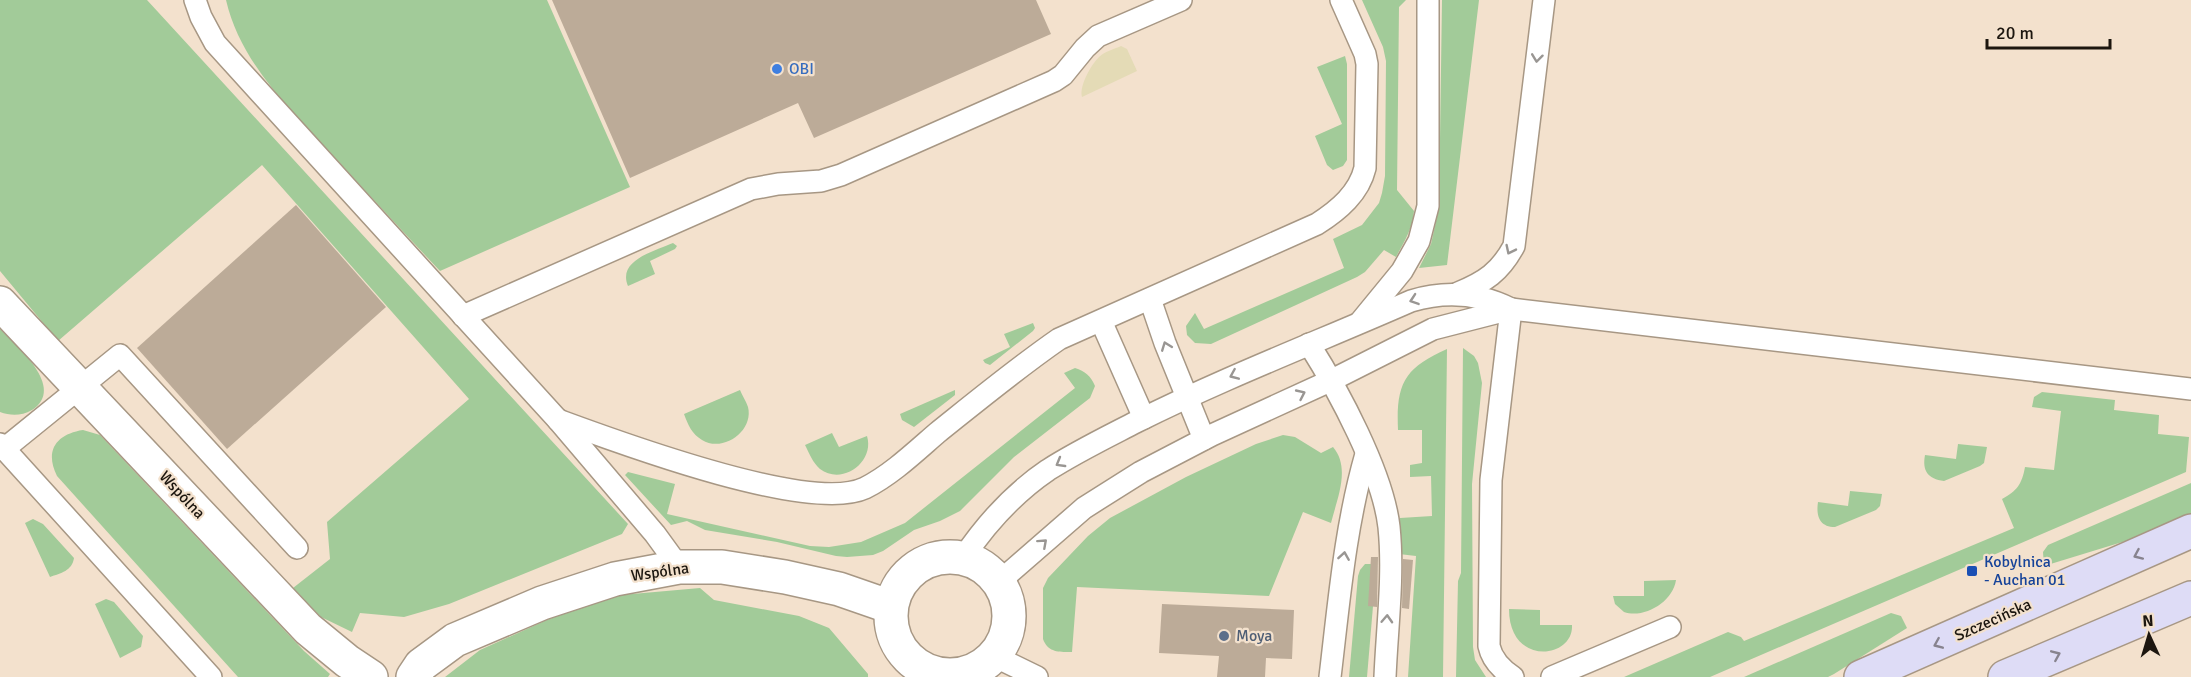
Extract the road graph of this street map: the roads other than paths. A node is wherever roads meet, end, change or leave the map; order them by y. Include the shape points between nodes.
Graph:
1 (195, 0) edge
2 (1181, 0) edge
3 (1341, 0) edge
4 (1428, 0) edge
5 (1544, 0) edge
6 (1455, 294) junction
7 (1150, 299) junction
8 (0, 303) edge
9 (1511, 309) junction
10 (463, 316) junction
11 (1101, 321) junction
12 (1358, 325) junction
13 (1309, 344) junction
14 (1332, 380) junction
15 (81, 388) junction
16 (2191, 389) edge
17 (1187, 398) junction
18 (1144, 418) junction
19 (558, 420) junction
20 (1204, 439) junction
21 (2, 447) edge
22 (1366, 454) junction
23 (2191, 531) edge
24 (297, 548) dead end
25 (963, 558) junction
26 (679, 567) junction
27 (999, 582) junction
28 (2191, 598) edge
29 (891, 607) junction
30 (1670, 627) dead end
31 (978, 668) edge
32 (913, 670) edge
33 (211, 677) edge
34 (371, 677) edge
35 (413, 677) edge
36 (1037, 677) edge
37 (1330, 677) edge
38 (1385, 677) edge
39 (1513, 677) edge
40 (1552, 677) edge
41 (1861, 677) edge
42 (2005, 677) edge

1 - 10 lane via 215,43
2 - 10 lane via 1098,36 1054,81 878,160 821,182 751,189
3 - 7 lane via 1366,64 1365,168 1355,192 1317,224
4 - 12 lane via 1428,206 1419,241 1402,271
5 -> 6 lane via 1514,246 1494,274
6 - 9 lane via 1491,299
6 -> 12 lane via 1426,296
7 - 11 lane
17 -> 7 lane
8 - 15 street, Wspólna
9 - 14 lane via 1433,329
9 - 16 lane
9 - 39 lane via 1492,468 1489,646 1495,661
10 - 19 lane
11 - 18 lane
11 - 19 lane via 1059,339 883,477 848,493 829,495 765,485 629,446
12 - 13 lane
13 - 14 lane
13 -> 17 lane
20 -> 14 lane
14 - 22 lane
15 - 21 lane
15 - 24 lane via 120,356
15 - 34 street, Wspólna via 308,629
17 - 18 lane
17 - 20 lane
18 -> 25 lane via 1047,471 982,530
19 - 26 lane
27 -> 20 lane via 1084,508
21 - 33 lane
37 -> 22 lane via 1343,557
38 -> 22 lane via 1389,524
23 -> 41 main road, Szczecińska
25 - 27 street via 990,571
25 - 29 street via 925,562 909,573 897,589
26 - 29 street, Wspólna via 722,567 785,577 839,589
26 - 35 street, Wspólna via 615,579 542,603 455,640 421,665
27 - 31 street via 1008,600 1010,620 1005,640
42 -> 28 main road
29 - 32 street via 895,638
30 - 40 lane
31 - 32 street via 950,676
31 - 36 lane

